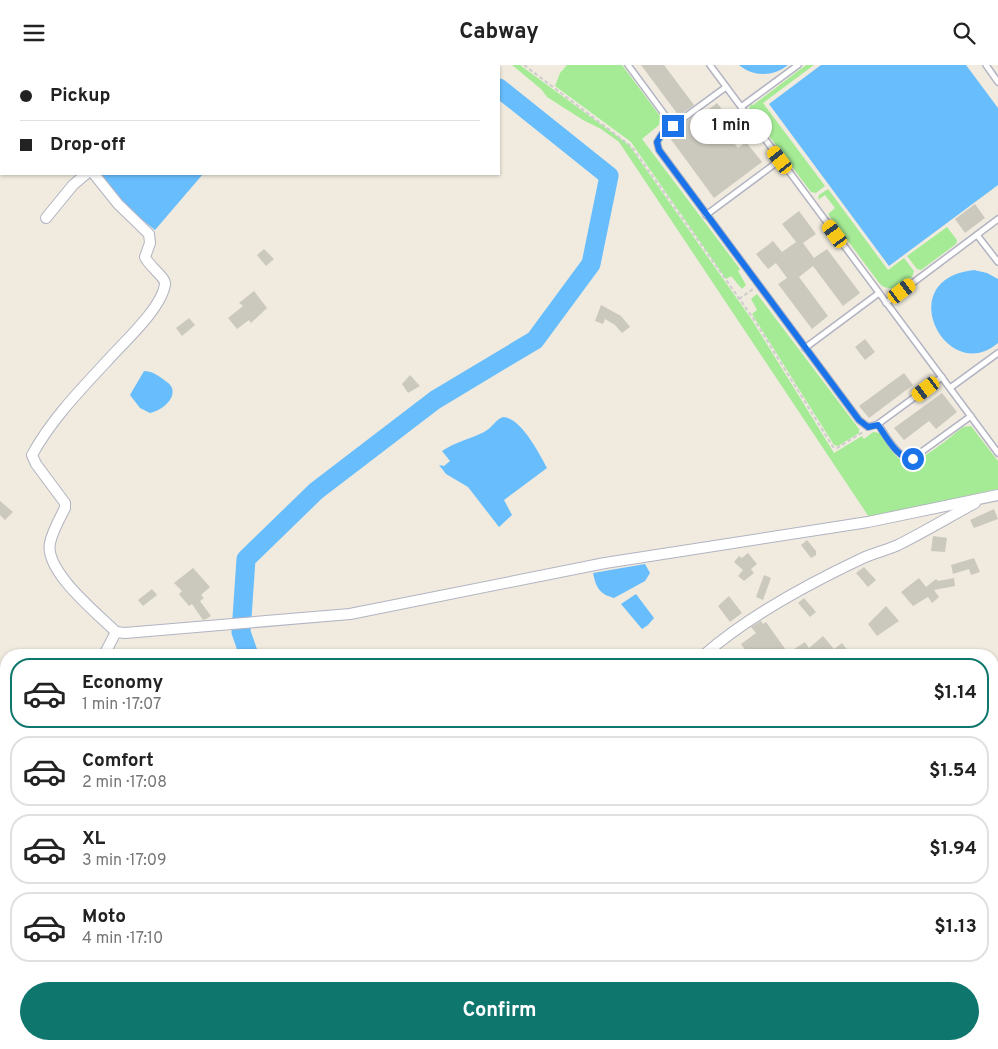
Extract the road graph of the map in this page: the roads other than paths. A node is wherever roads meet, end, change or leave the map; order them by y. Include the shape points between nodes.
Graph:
1 (628, 65) edge
2 (710, 65) edge
3 (798, 65) edge
4 (986, 65) edge
5 (998, 82) edge
6 (726, 87) junction
7 (741, 107) junction
8 (673, 126) junction
9 (780, 160) junction
10 (85, 175) edge
11 (95, 175) edge
12 (706, 215) junction
13 (46, 218) dead end
14 (998, 219) edge
15 (977, 235) junction
16 (998, 262) edge
17 (879, 293) junction
18 (886, 303) junction
19 (805, 348) junction
20 (998, 353) edge
21 (942, 377) junction
22 (950, 389) junction
23 (971, 416) junction
24 (878, 425) junction
25 (998, 453) edge
26 (998, 495) edge
27 (986, 497) junction
28 (120, 633) junction
29 (108, 649) edge
30 (711, 649) edge

1 - 8 lane
2 - 6 lane
3 - 7 lane
4 - 5 lane
6 - 7 lane
6 - 8 lane
7 - 9 lane
8 - 12 lane via 657,142 659,150
9 - 12 lane
9 - 17 lane
10 - 13 street
11 - 28 street via 118,204 149,234 150,243 145,257 164,279 165,285 140,327 70,401 32,455 65,503 49,544 61,577
12 - 19 lane
14 - 15 lane
15 - 16 lane
15 - 18 lane
17 - 18 lane
17 - 19 lane
18 - 21 lane
19 - 24 lane via 859,420 868,427
20 - 22 lane
21 - 22 lane
21 - 24 lane
22 - 23 lane
23 - 24 lane via 913,459 899,453
23 - 25 lane
26 - 27 street
27 - 28 street via 868,522 605,563 350,614
27 - 30 street via 897,546 820,578
28 - 29 street

